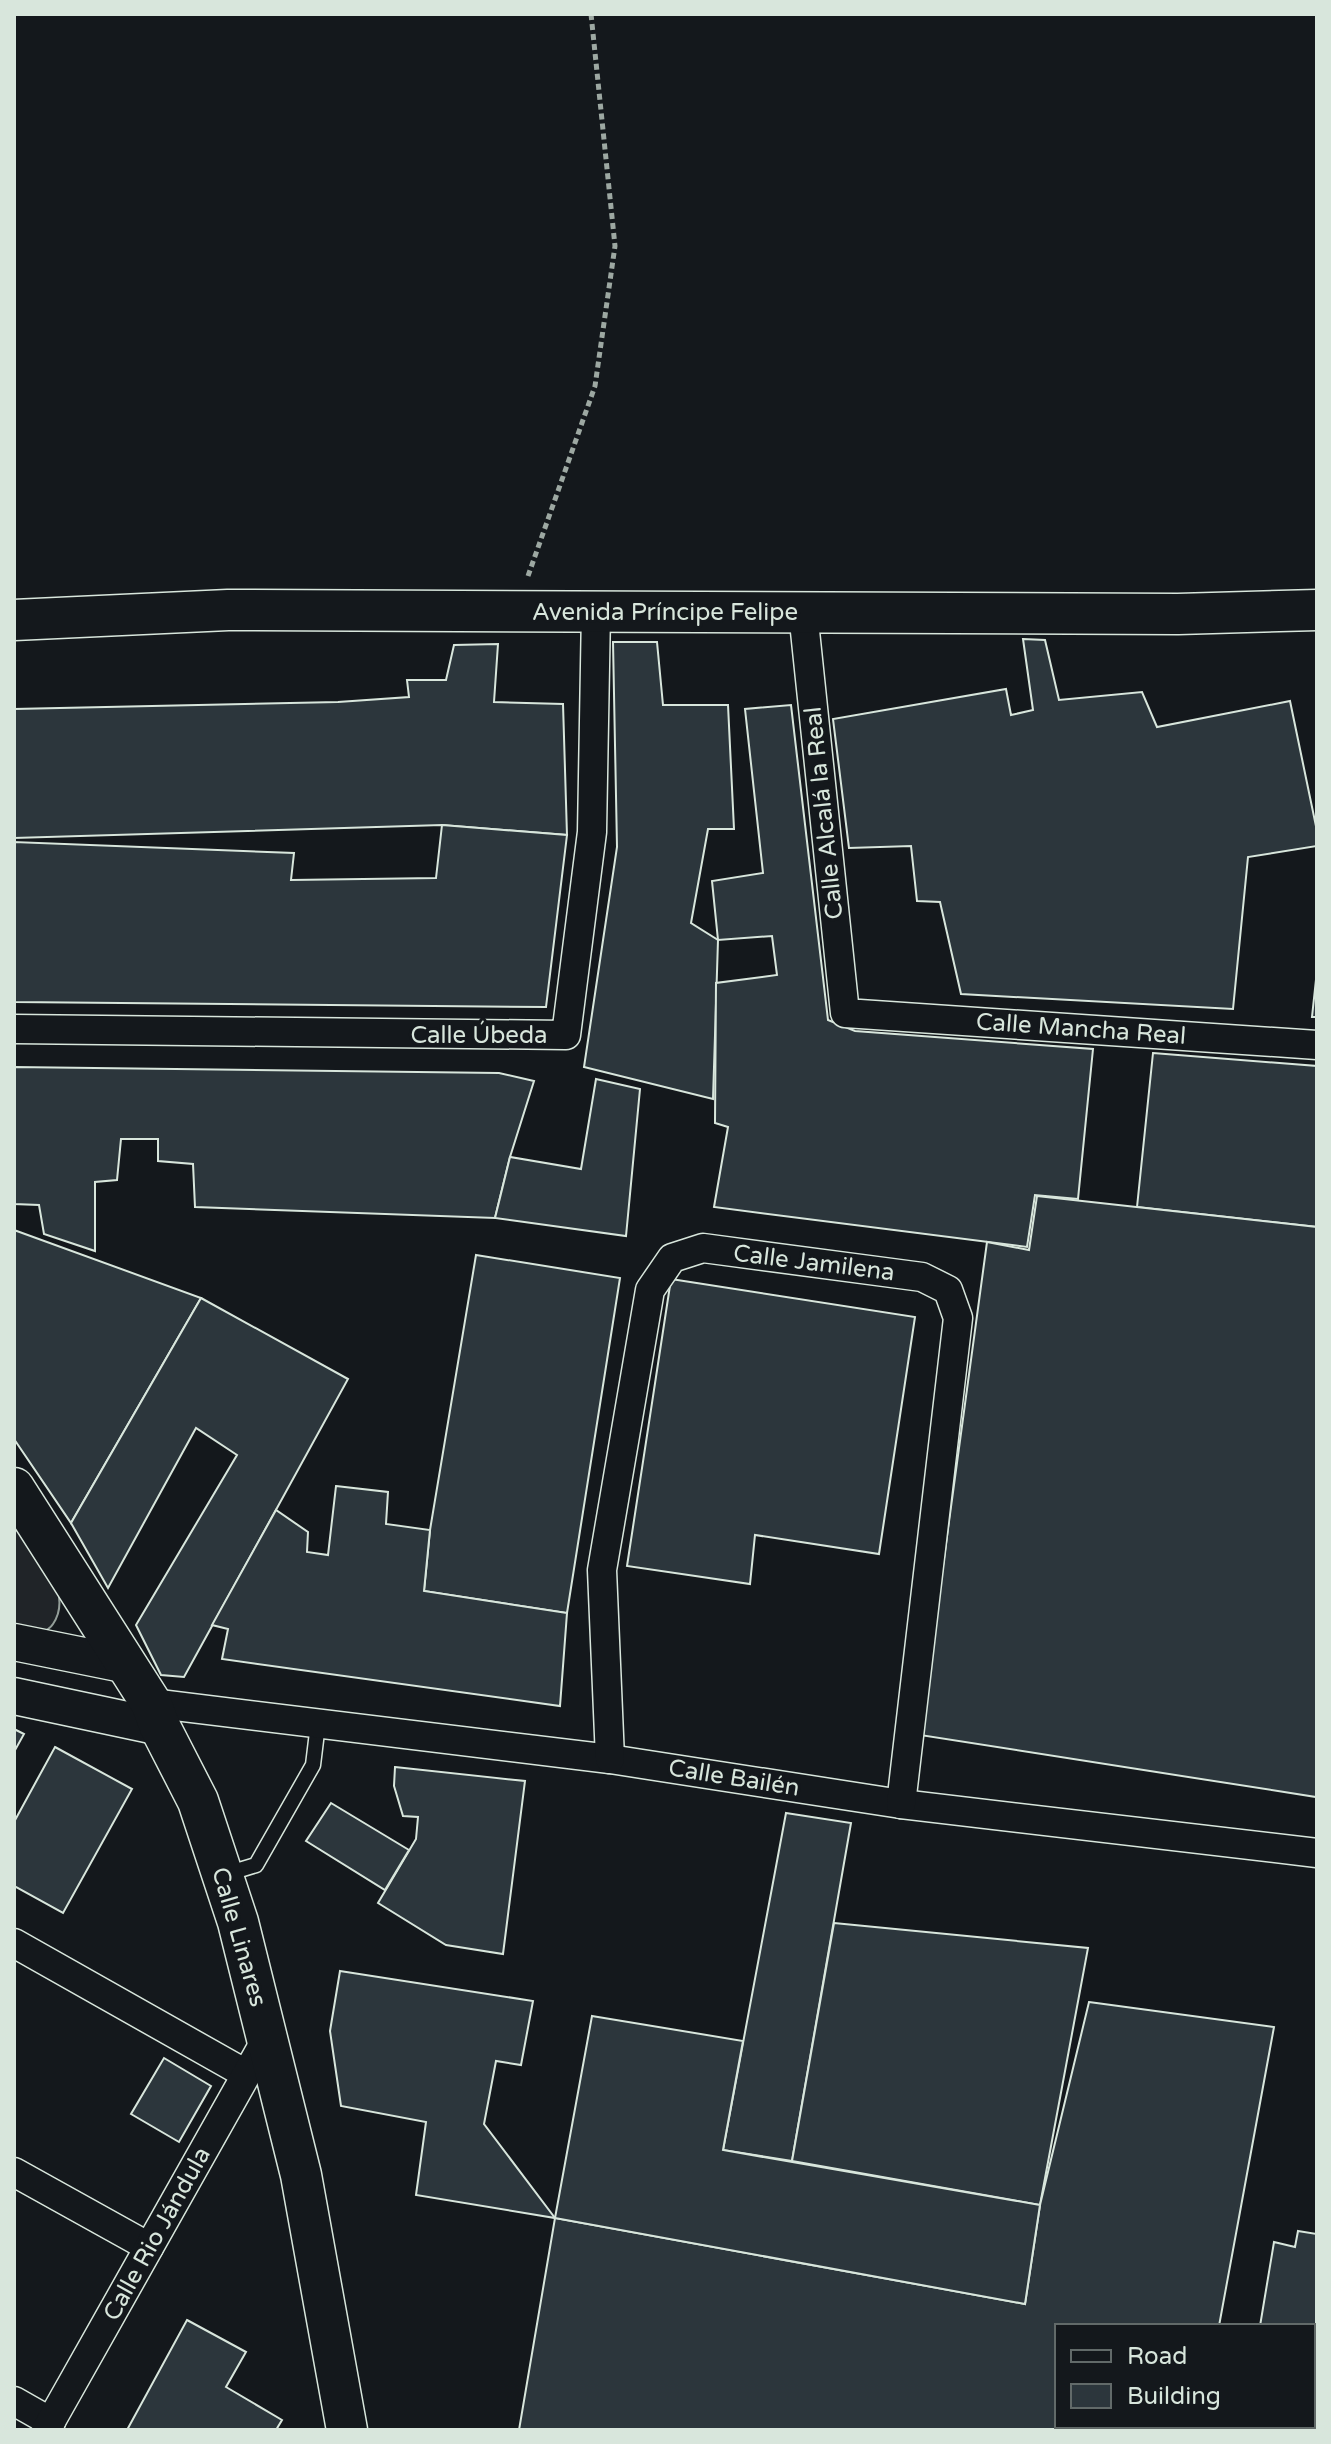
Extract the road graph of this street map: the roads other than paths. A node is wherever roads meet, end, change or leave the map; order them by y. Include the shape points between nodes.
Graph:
1 (1317, 610) edge
2 (596, 611) junction
3 (803, 612) junction
4 (14, 620) edge
5 (845, 1013) joint
6 (14, 1029) edge
7 (1317, 1045) edge
8 (14, 1488) edge
9 (14, 1642) edge
10 (128, 1665) junction
11 (14, 1696) edge
12 (156, 1715) junction
13 (318, 1724) junction
14 (610, 1759) junction
15 (901, 1804) junction
16 (1317, 1853) edge
17 (223, 1875) junction
18 (14, 1943) edge
19 (267, 2038) junction
20 (246, 2074) junction
21 (14, 2172) edge
22 (149, 2247) junction
23 (14, 2401) edge
24 (48, 2426) edge
25 (347, 2430) edge

1 - 3 main road, Avenida Príncipe Felipe
2 - 3 main road, Avenida Príncipe Felipe
2 - 4 main road, Avenida Príncipe Felipe via 228,610
2 - 6 street, Calle Úbeda via 592,832 566,1035
3 - 5 street, Calle Alcalá la Real
5 - 7 street, Calle Mancha Real
8 - 10 main road, Calle Linares
9 - 10 street
10 - 12 main road, Calle Linares
11 - 12 street
12 - 13 street, Calle Bailén
12 - 17 main road, Calle Linares via 198,1801
13 - 14 street, Calle Bailén
13 - 17 lane via 313,1765 256,1865
14 - 15 street, Calle Bailén
14 - 15 street, Calle Jamilena via 602,1570 650,1290 672,1258 703,1248 922,1277 948,1290 958,1318
15 - 16 street, Calle Bailén
17 - 19 main road, Calle Linares
18 - 20 street
19 - 20 street, Calle Rio Jándula
19 - 25 main road, Calle Linares via 301,2175
20 - 22 street, Calle Rio Jándula
21 - 22 street
22 - 24 street, Calle Rio Jándula
23 - 24 street

